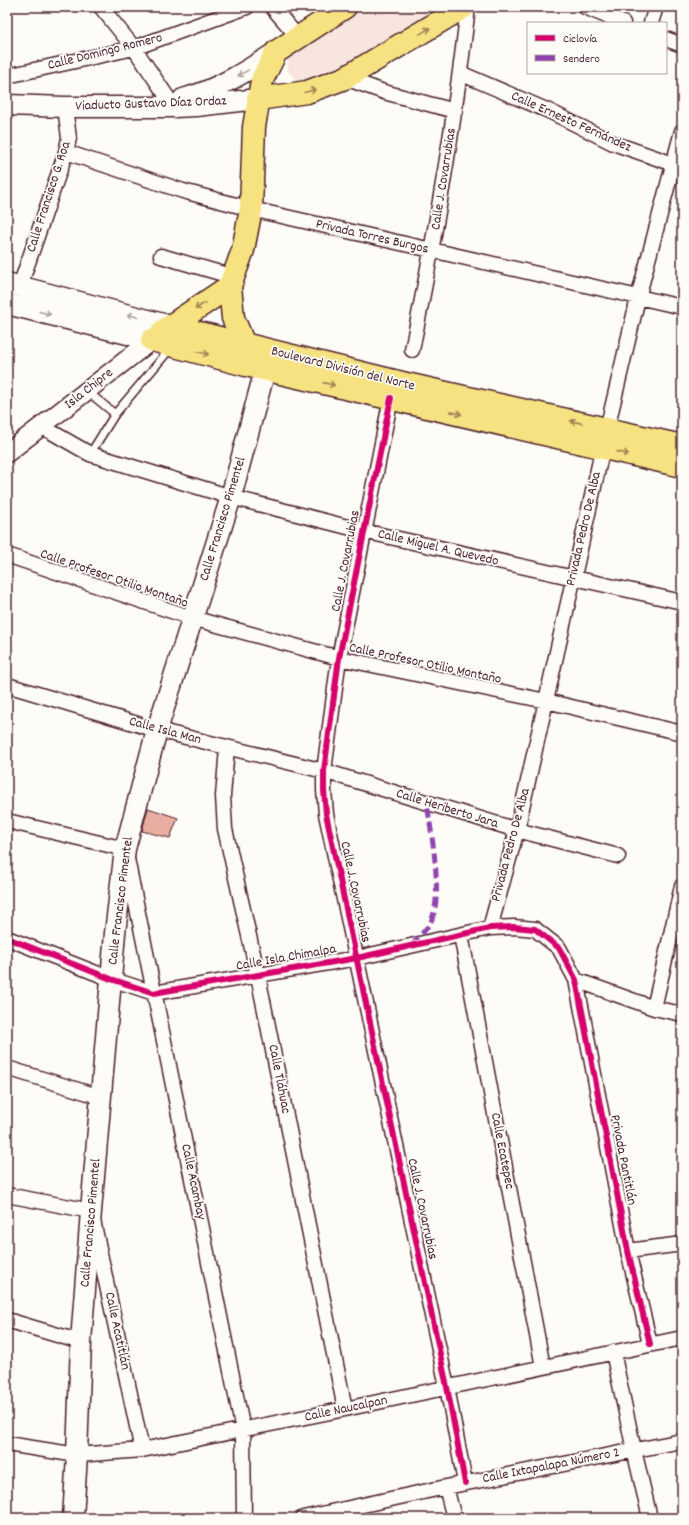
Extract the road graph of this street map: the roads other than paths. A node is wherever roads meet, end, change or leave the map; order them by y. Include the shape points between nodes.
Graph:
1 (101, 7) edge
2 (247, 7) edge
3 (273, 7) edge
4 (345, 7) edge
5 (464, 7) edge
6 (468, 7) edge
7 (585, 7) edge
8 (656, 7) edge
9 (621, 22) edge
10 (651, 22) edge
11 (298, 37) junction
12 (667, 39) edge
13 (682, 45) edge
14 (134, 48) junction
15 (276, 52) junction
16 (460, 73) junction
17 (7, 76) edge
18 (345, 78) junction
19 (285, 96) junction
20 (258, 99) junction
21 (173, 104) junction
22 (7, 105) edge
23 (65, 107) junction
24 (455, 111) junction
25 (254, 127) junction
26 (682, 132) edge
27 (66, 152) junction
28 (678, 165) edge
29 (251, 209) junction
30 (432, 251) junction
31 (161, 256) dead end
32 (232, 282) junction
33 (13, 284) edge
34 (638, 298) junction
35 (7, 304) edge
36 (682, 307) edge
37 (177, 335) junction
38 (152, 340) junction
39 (412, 350) dead end
40 (256, 357) junction
41 (86, 391) junction
42 (391, 398) junction
43 (115, 414) junction
44 (41, 426) junction
45 (605, 438) junction
46 (682, 446) edge
47 (9, 448) edge
48 (90, 454) junction
49 (682, 466) edge
50 (231, 497) junction
51 (364, 531) junction
52 (7, 555) edge
53 (572, 578) junction
54 (682, 602) edge
55 (192, 618) junction
56 (339, 658) junction
57 (7, 685) edge
58 (546, 701) junction
59 (158, 730) junction
60 (682, 734) edge
61 (227, 748) junction
62 (324, 771) junction
63 (7, 821) edge
64 (517, 830) junction
65 (125, 849) junction
66 (618, 856) dead end
67 (682, 886) edge
68 (490, 928) junction
69 (461, 935) junction
70 (7, 938) edge
71 (357, 958) junction
72 (258, 976) junction
73 (111, 979) junction
74 (576, 980) junction
75 (154, 993) junction
76 (654, 1008) junction
77 (682, 1014) edge
78 (7, 1068) edge
79 (101, 1097) junction
80 (7, 1195) edge
81 (91, 1211) junction
82 (682, 1244) edge
83 (628, 1251) junction
84 (7, 1320) edge
85 (682, 1338) edge
86 (81, 1342) junction
87 (650, 1344) junction
88 (613, 1352) junction
89 (543, 1367) junction
90 (447, 1387) junction
91 (345, 1409) junction
92 (243, 1430) junction
93 (682, 1441) edge
94 (7, 1444) edge
95 (142, 1450) junction
96 (634, 1450) junction
97 (77, 1456) junction
98 (466, 1483) junction
99 (446, 1487) junction
100 (73, 1518) edge
101 (244, 1518) edge
102 (302, 1518) edge
103 (454, 1518) edge
104 (650, 1518) edge

1 - 14 street
2 - 14 street, Calle Domingo Romero
3 - 11 street
4 - 11 main road
18 -> 5 main road, Viaducto Gustavo Díaz Ordaz
6 - 16 street, Calle J. Covarrubias
7 - 9 street
8 - 10 street
11 - 15 main road
12 - 13 street
14 - 17 street, Calle Domingo Romero
14 - 21 street
15 - 20 main road via 262,80
15 -> 21 main road via 211,89
16 - 24 street, Calle J. Covarrubias
16 - 28 street, Calle Ernesto Fernández via 551,112 613,143
19 -> 18 main road, Viaducto Gustavo Díaz Ordaz via 307,92
18 - 24 street via 384,92
19 - 20 main road, Viaducto Gustavo Díaz Ordaz
19 - 25 main road via 266,106
20 - 21 main road, Viaducto Gustavo Díaz Ordaz via 196,106
20 - 25 main road
21 - 23 main road, Viaducto Gustavo Díaz Ordaz via 151,107
22 - 23 main road, Viaducto Gustavo Díaz Ordaz
23 - 27 street, Calle Francisco G. Roa via 69,138
24 - 30 street, Calle J. Covarrubias
25 - 29 main road
26 - 28 street, Privada Pedro De Alba
27 - 29 street, Privada Torres Burgos via 183,191
27 - 33 street, Calle Francisco G. Roa
28 - 34 street, Privada Pedro De Alba
29 - 30 street, Privada Torres Burgos
29 - 32 main road via 243,250
30 - 34 street, Privada Torres Burgos
30 - 39 street, Calle J. Covarrubias
31 - 32 street
32 -> 37 main road
32 - 40 main road via 233,318
37 -> 33 main road, Boulevard División del Norte
34 - 36 street, Privada Torres Burgos
34 - 45 street, Privada Pedro De Alba
35 -> 38 main road
37 - 38 main road, Isla Chipre
37 - 40 main road, Boulevard División del Norte
37 - 43 lane
38 - 41 street, Isla Chipre
40 -> 42 main road, Boulevard División del Norte
45 -> 40 main road, Boulevard División del Norte via 406,384
40 - 50 main road, Calle Francisco Pimentel
41 - 43 lane
41 - 44 street, Isla Chipre
42 -> 45 main road, Boulevard División del Norte
42 - 51 street, Calle J. Covarrubias
43 - 48 lane
44 - 47 street, Isla Chipre
44 - 48 street, Calle Miguel A. Quevedo
45 - 46 main road, Boulevard División del Norte
45 -> 49 main road, Boulevard División del Norte
45 - 53 street, Privada Pedro De Alba
48 - 50 street, Calle Miguel A. Quevedo
50 - 51 street, Calle Miguel A. Quevedo
50 - 55 main road, Calle Francisco Pimentel
51 - 53 street, Calle Miguel A. Quevedo
51 - 56 street, Calle J. Covarrubias
52 - 55 street, Calle Profesor Otilio Montaño
53 - 54 street, Calle Miguel A. Quevedo
53 - 58 street, Privada Pedro De Alba
55 - 56 street, Calle Profesor Otilio Montaño
55 - 59 main road, Calle Francisco Pimentel
56 - 58 street, Calle Profesor Otilio Montaño
56 - 62 street, Calle J. Covarrubias
57 - 59 street, Calle Isla Man
58 - 60 street, Calle Profesor Otilio Montaño
58 - 64 street, Privada Pedro De Alba
59 - 61 street, Calle Isla Man
59 - 65 main road, Calle Francisco Pimentel
61 - 62 street, Calle Isla Man
61 - 72 street, Calle Tláhuac via 223,796 225,829
62 - 64 street, Calle Heriberto Jara
62 - 71 street, Calle J. Covarrubias via 326,814
63 - 65 street
64 - 66 street, Calle Heriberto Jara
64 - 68 street, Privada Pedro De Alba
65 - 73 main road, Calle Francisco Pimentel
65 - 75 street, Calle Acambay
67 - 76 street
68 - 69 street, Calle Isla Chimalpa
68 - 74 street, Calle Isla Chimalpa via 514,926 535,929 559,948
69 - 71 street, Calle Isla Chimalpa
69 - 89 street, Calle Ecatepec
70 - 73 street, Calle Isla Chimalpa
71 - 72 street, Calle Isla Chimalpa
71 - 90 street, Calle J. Covarrubias
72 - 75 street, Calle Isla Chimalpa
72 - 91 street, Calle Tláhuac
73 - 75 street, Calle Isla Chimalpa
73 - 79 main road, Calle Francisco Pimentel
74 - 76 street
74 - 83 street, Privada Pantitlán
75 - 92 street, Calle Acambay
76 - 77 street
78 - 79 street
79 - 81 main road, Calle Francisco Pimentel
80 - 81 street
81 - 86 main road, Calle Francisco Pimentel
81 - 95 street, Calle Acatitlán
82 - 83 street
83 - 87 street, Privada Pantitlán
84 - 86 street
85 - 87 street, Calle Naucalpan
86 - 97 main road, Calle Francisco Pimentel
87 - 88 street, Calle Naucalpan
88 - 89 street, Calle Naucalpan
88 - 96 street
89 - 90 street, Calle Naucalpan
90 - 91 street, Calle Naucalpan
90 - 98 street, Calle J. Covarrubias
91 - 92 street, Calle Naucalpan
92 - 95 street, Calle Naucalpan
92 - 101 street, Calle Acambay
93 - 96 street, Calle Ixtapalapa Número 2
94 - 97 street, Calle Naucalpan
95 - 97 street, Calle Naucalpan
96 - 98 street, Calle Ixtapalapa Número 2
96 - 104 street
97 - 100 main road, Calle Francisco Pimentel
98 - 99 street, Calle Ixtapalapa Número 2
99 - 102 street, Calle Ixtapalapa Número 2
99 - 103 street

